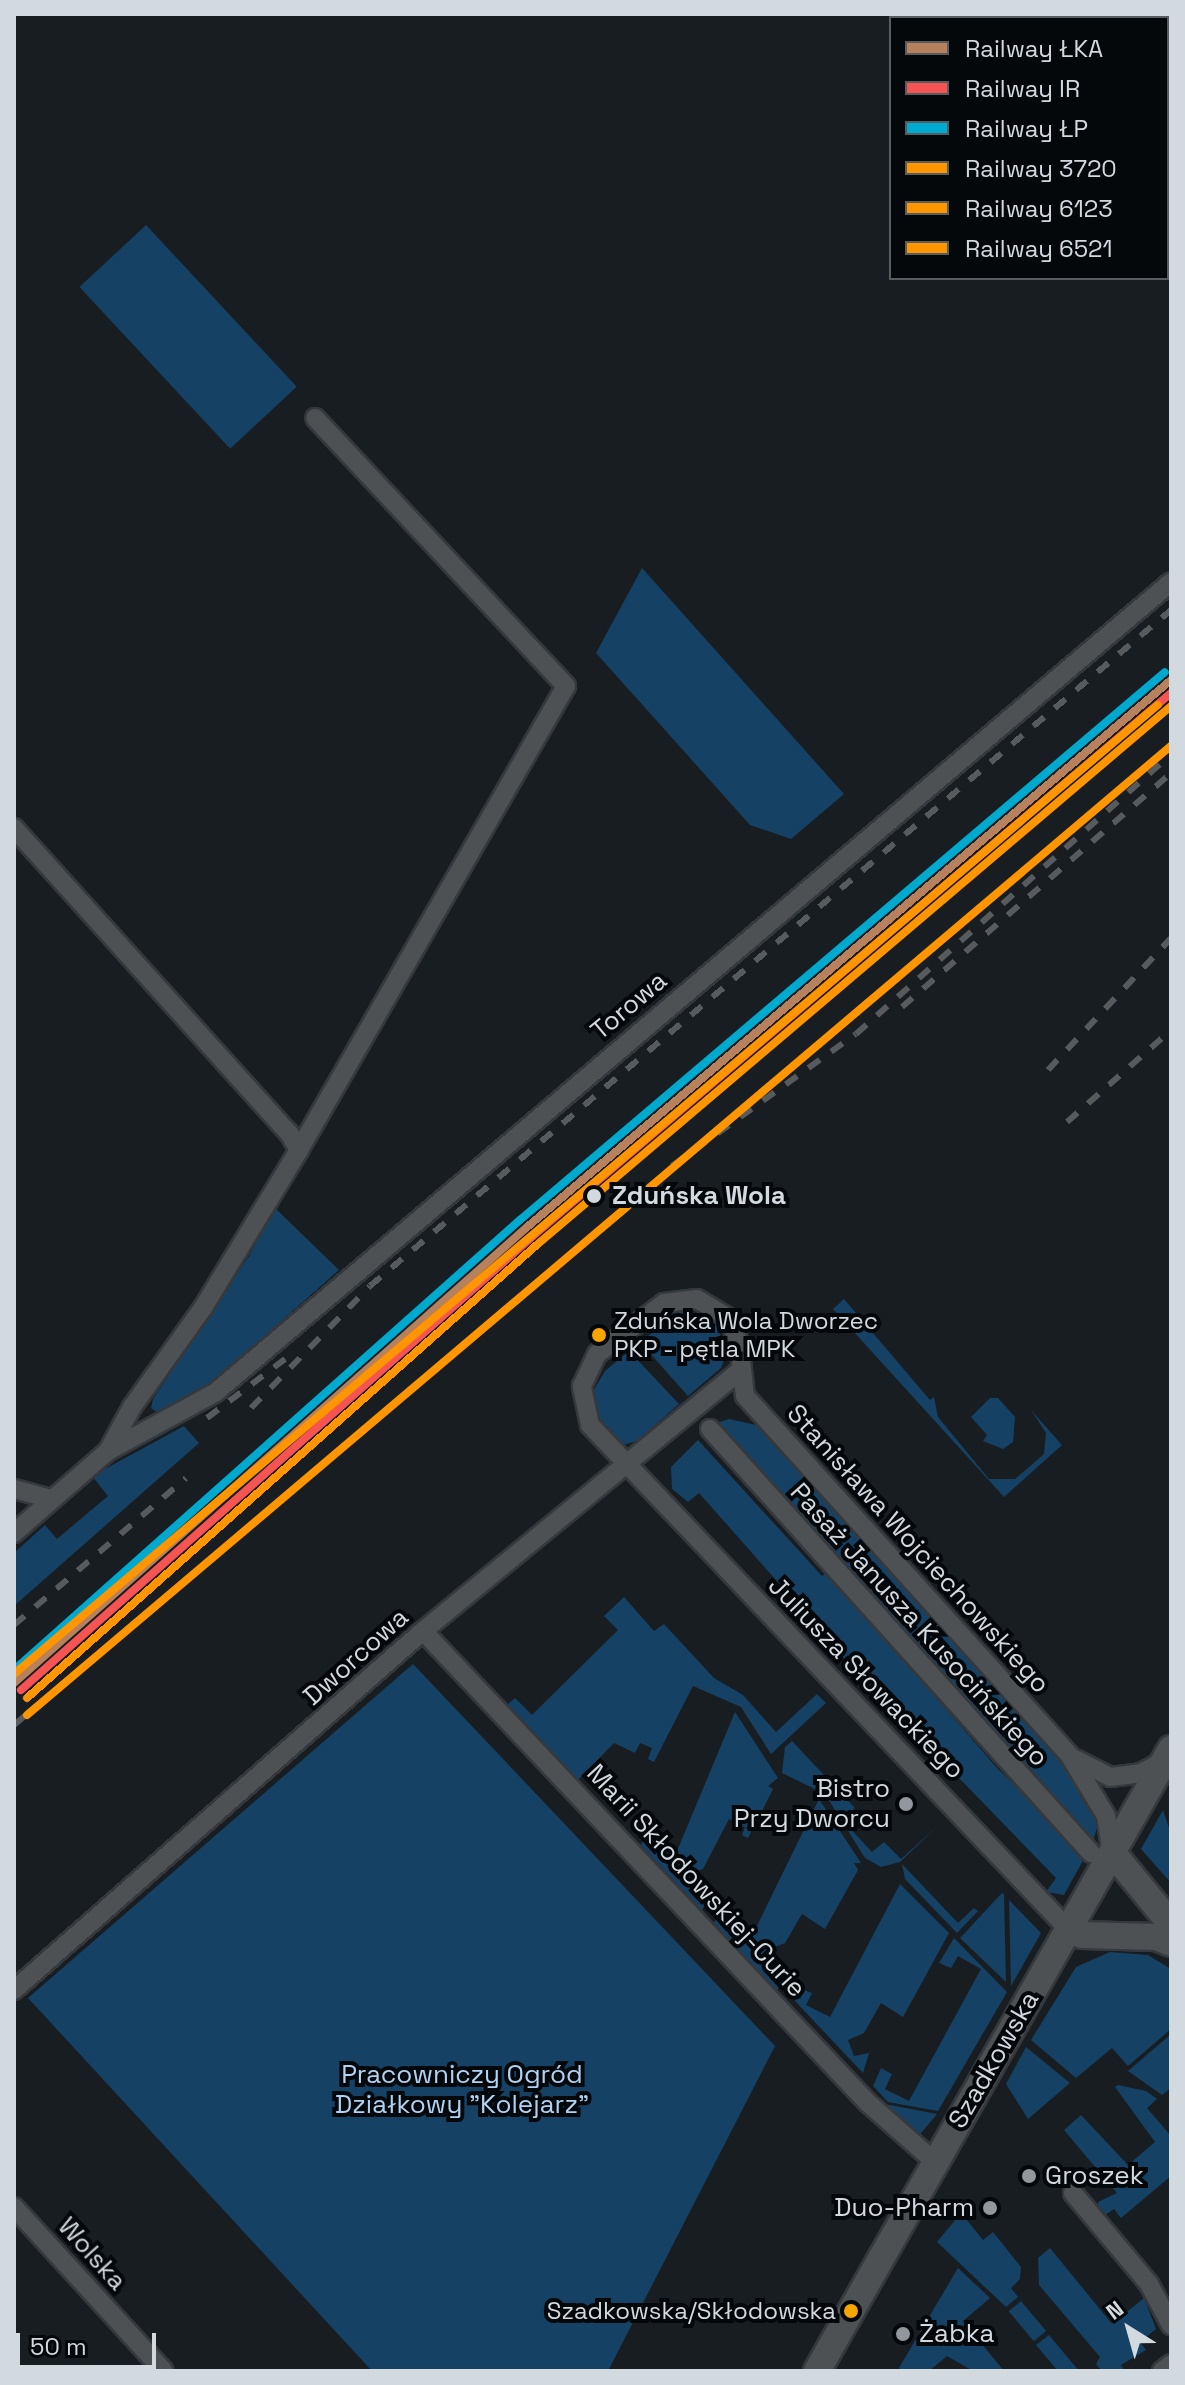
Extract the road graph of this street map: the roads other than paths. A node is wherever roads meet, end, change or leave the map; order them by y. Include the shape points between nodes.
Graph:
1 (315, 418) dead end
2 (1171, 582) edge
3 (14, 828) edge
4 (299, 1150) junction
5 (739, 1371) junction
6 (710, 1429) dead end
7 (108, 1451) junction
8 (626, 1464) junction
9 (14, 1489) edge
10 (52, 1499) junction
11 (14, 1533) edge
12 (423, 1631) junction
13 (1168, 1755) edge
14 (1070, 1756) junction
15 (1101, 1852) junction
16 (1171, 1924) edge
17 (1068, 1929) junction
18 (1171, 1943) edge
19 (14, 1990) edge
20 (935, 2162) junction
21 (1073, 2193) dead end
22 (14, 2207) edge
23 (1171, 2325) edge
24 (1171, 2364) edge
25 (164, 2371) edge
26 (817, 2371) edge
27 (1162, 2371) edge

1 - 4 street via 566,686
2 - 7 street, Torowa via 216,1392
3 - 4 street
4 - 7 street
5 - 8 street, Dworcowa
5 - 8 street, Stanisława Wojciechowskiego via 739,1342 727,1317 697,1299 651,1309 597,1354 582,1386 584,1414
5 - 14 street, Stanisława Wojciechowskiego via 749,1401
6 - 15 street, Pasaż Janusza Kusocińskiego
7 - 10 street
8 - 12 street, Dworcowa
8 - 17 street, Juliusza Słowackiego
9 - 10 street
10 - 11 street
12 - 19 street, Dworcowa
12 - 20 street, Marii Skłodowskiej-Curie via 868,2103
13 - 14 street, Stanisława Wojciechowskiego via 1141,1773 1110,1777
13 - 15 street, Szadkowska
14 - 15 street, Stanisława Wojciechowskiego via 1106,1816
15 - 16 street
15 - 17 street, Szadkowska
17 - 18 street via 1082,1935 1156,1937
17 - 20 street, Szadkowska
20 - 26 street, Szadkowska
21 - 23 street via 1149,2284
22 - 25 street, Wolska
24 - 27 street

